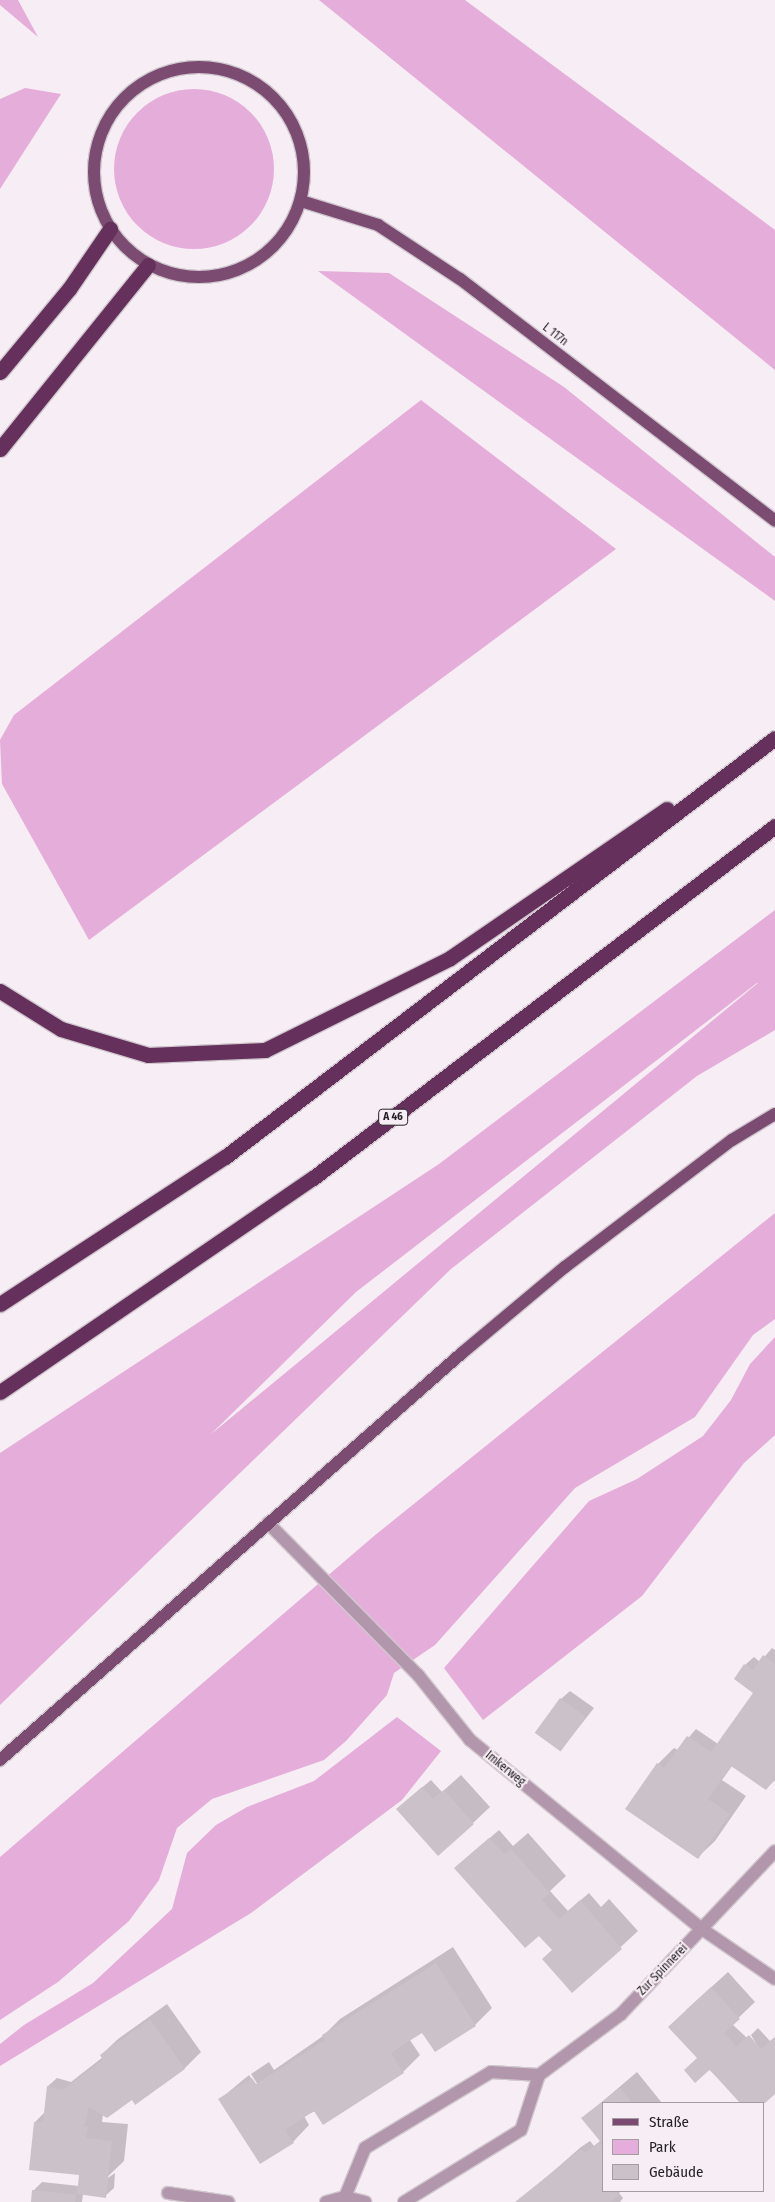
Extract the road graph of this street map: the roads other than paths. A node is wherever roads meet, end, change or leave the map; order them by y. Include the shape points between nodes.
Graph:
1 (301, 201) junction
2 (110, 229) junction
3 (148, 265) junction
4 (0, 372) edge
5 (0, 449) edge
6 (775, 521) edge
7 (775, 734) edge
8 (775, 738) edge
9 (775, 826) edge
10 (0, 991) edge
11 (775, 1114) edge
12 (0, 1304) edge
13 (0, 1392) edge
14 (268, 1523) junction
15 (0, 1760) edge
16 (775, 1851) edge
17 (702, 1929) junction
18 (775, 1978) edge
19 (540, 2075) junction
20 (168, 2194) dead end
21 (344, 2197) junction
22 (228, 2202) edge
23 (326, 2202) edge
24 (365, 2202) edge
25 (404, 2202) edge

1 - 2 main road via 305,168 298,136 282,107 259,84 229,71 196,66 164,72 135,88 108,117 94,153 95,193
1 - 3 main road via 284,234 257,260 222,275 184,276
1 - 6 main road, L 117n via 378,225 460,279
2 - 3 main road via 120,243
2 - 4 highway via 69,289
3 - 5 highway
7 - 10 highway via 450,958 265,1050 148,1055 61,1029
8 - 12 highway via 225,1157
9 - 13 highway, A 46 via 313,1178
11 - 14 main road via 732,1140 565,1267
14 - 15 main road
14 - 17 street, Imkerweg via 418,1675 470,1740
16 - 17 street, Zur Spinnerei
17 - 18 street, Imkerweg
17 - 19 street, Zur Spinnerei via 621,2014
19 - 21 street via 491,2072 366,2148
19 - 25 street via 522,2130
20 - 22 street
21 - 23 street
21 - 24 street

